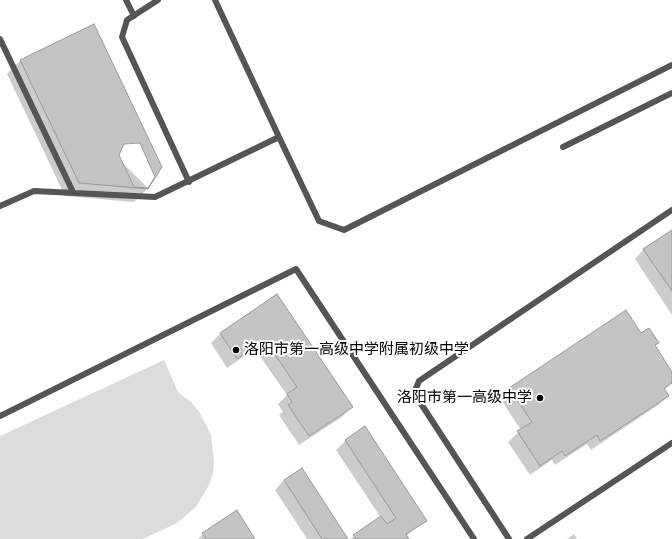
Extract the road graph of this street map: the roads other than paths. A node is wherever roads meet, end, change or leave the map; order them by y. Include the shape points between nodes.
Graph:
1 (126, 0) edge
2 (158, 0) edge
3 (215, 0) edge
4 (134, 16) junction
5 (0, 39) edge
6 (672, 65) edge
7 (672, 93) edge
8 (280, 137) junction
9 (563, 147) dead end
10 (189, 182) junction
11 (73, 192) junction
12 (0, 206) edge
13 (672, 210) edge
14 (0, 416) edge
15 (672, 443) edge
16 (474, 539) edge
17 (509, 539) edge
18 (527, 539) edge

1 - 4 lane
2 - 4 lane
3 - 8 lane
4 - 10 lane via 128,20 122,37
5 - 11 lane
6 - 8 lane via 344,230 319,221
7 - 9 lane
8 - 10 lane
10 - 11 lane via 155,198
11 - 12 lane via 34,191
13 - 17 lane via 419,381 414,393
14 - 16 lane via 296,269
15 - 18 lane

